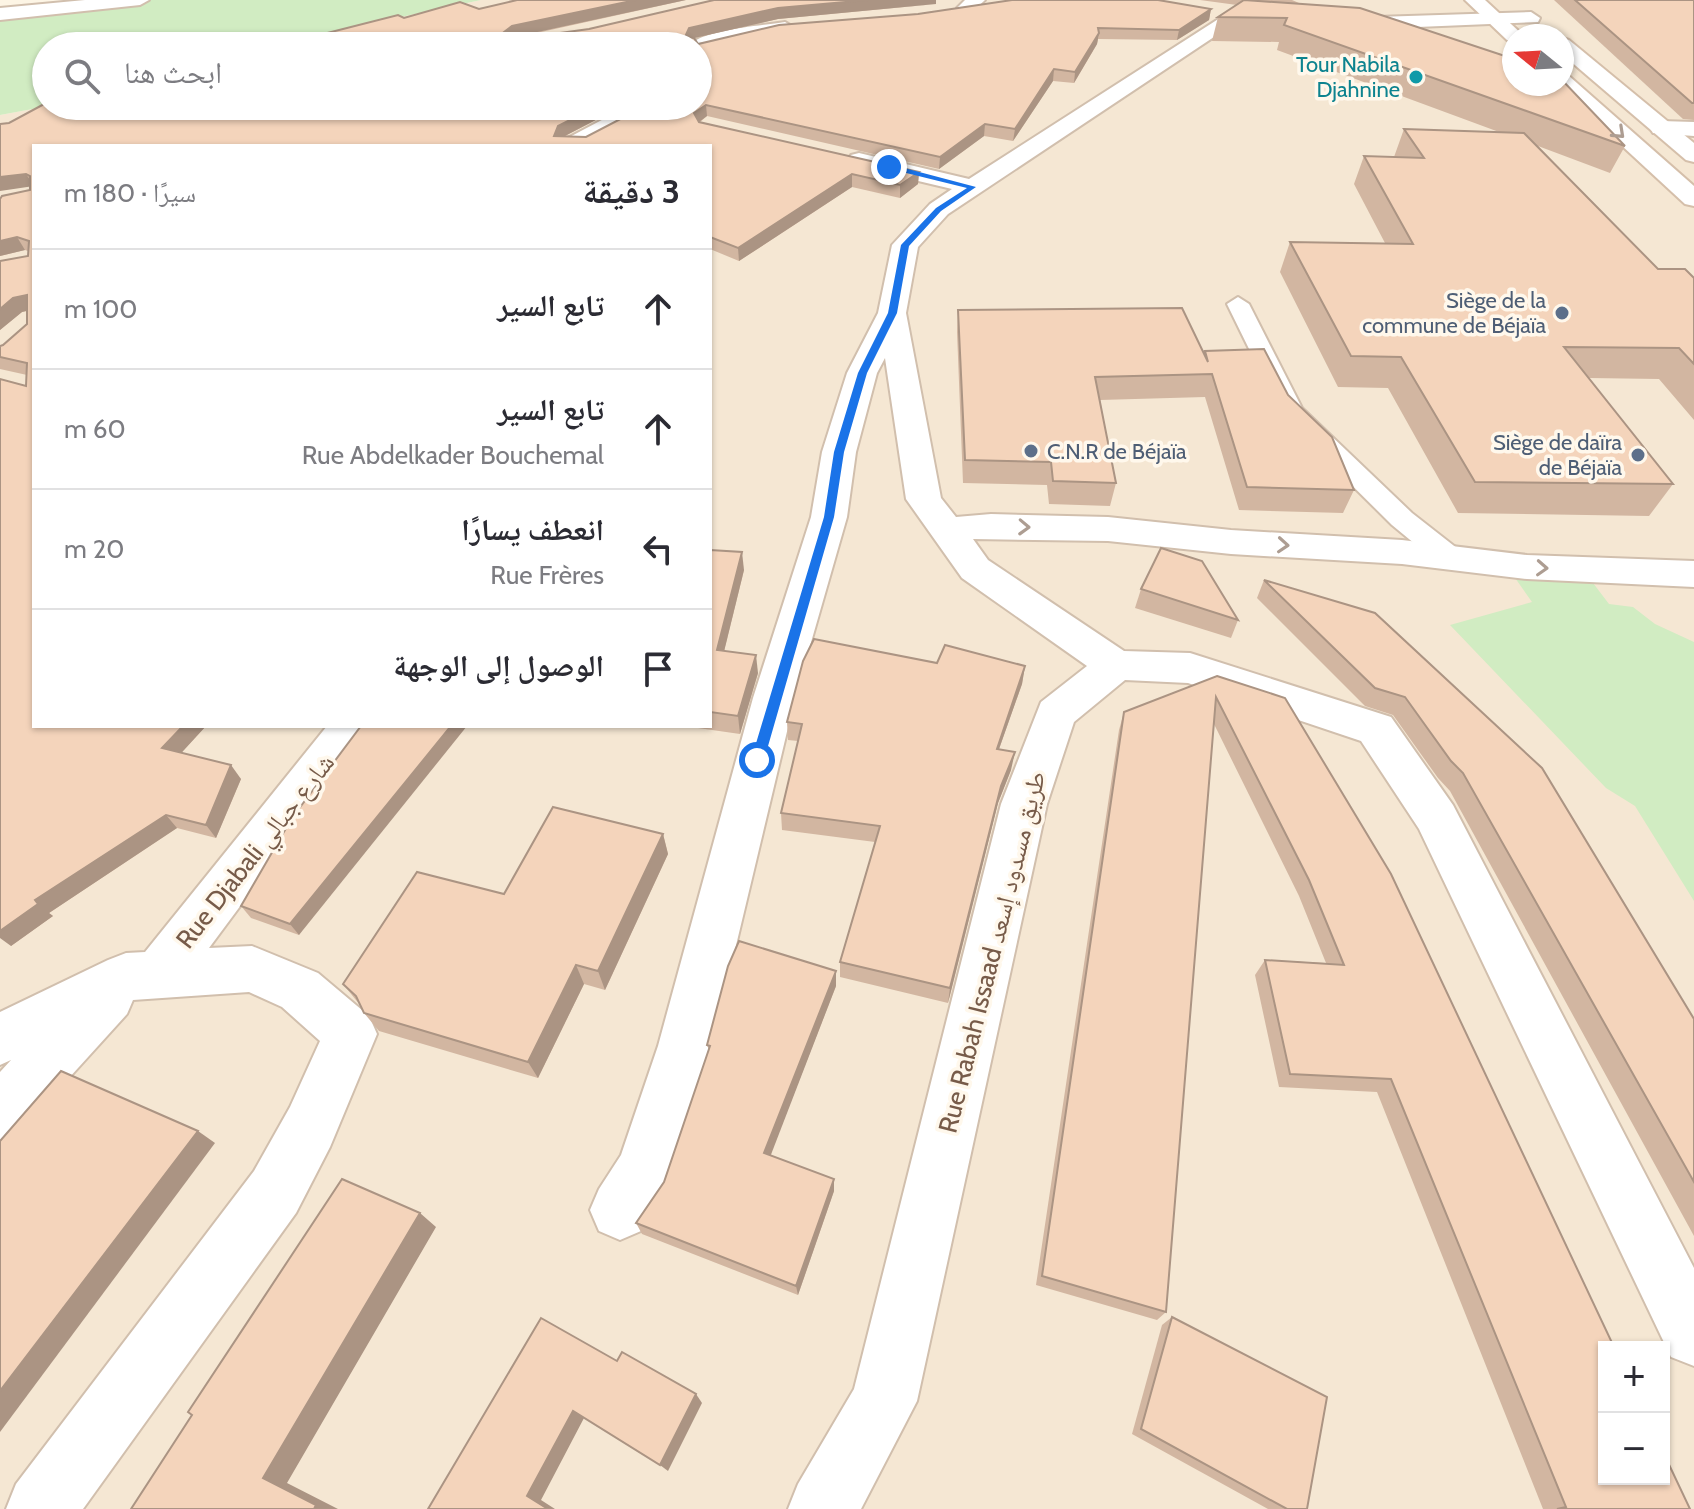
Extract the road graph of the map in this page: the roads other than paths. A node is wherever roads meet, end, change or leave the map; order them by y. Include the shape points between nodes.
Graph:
1 (123, 0) edge
2 (140, 0) edge
3 (1474, 0) edge
4 (1513, 0) edge
5 (999, 2) edge
6 (964, 6) edge
7 (0, 14) edge
8 (1233, 15) edge
9 (1493, 18) junction
10 (1326, 24) edge
11 (1502, 26) edge
12 (798, 27) edge
13 (712, 41) edge
14 (1574, 54) edge
15 (1574, 91) edge
16 (619, 120) edge
17 (1661, 128) junction
18 (1694, 129) edge
19 (574, 144) edge
20 (830, 153) edge
21 (1694, 155) edge
22 (973, 187) junction
23 (1694, 199) edge
24 (1238, 304) dead end
25 (892, 313) junction
26 (946, 530) junction
27 (1448, 556) junction
28 (1694, 574) edge
29 (1116, 665) junction
30 (350, 728) edge
31 (142, 976) junction
32 (0, 1039) edge
33 (0, 1112) edge
34 (620, 1210) dead end
35 (1694, 1334) edge
36 (41, 1509) edge
37 (823, 1509) edge

1 - 2 street
1 - 7 street
3 - 9 street
4 - 9 street via 1536,22
5 - 6 street
8 - 22 street
9 - 10 street
9 - 11 street
12 - 13 street
14 - 17 street
15 -> 23 street
16 - 19 street
17 - 18 street
17 - 21 street
20 - 22 street
22 - 25 street via 939,209 905,245
24 - 27 lane via 1291,411 1402,519
25 - 26 street via 924,499
25 - 34 street via 862,373 839,452 829,517 774,698 685,1046 645,1171
26 -> 27 street via 1108,529
26 - 29 street via 975,569
27 -> 28 street via 1527,567
29 - 35 street via 1190,668 1376,729 1437,818
29 - 37 street, Rue Rabah Issaad طريق مسدود إسعد via 1056,713 1024,804 884,1401
30 - 31 street, Rue Djabali شارع جبالي
31 - 32 street
31 - 33 street, Rue Djabali شارع جبالي
31 - 36 street via 252,969 300,990 350,1034 275,1192

